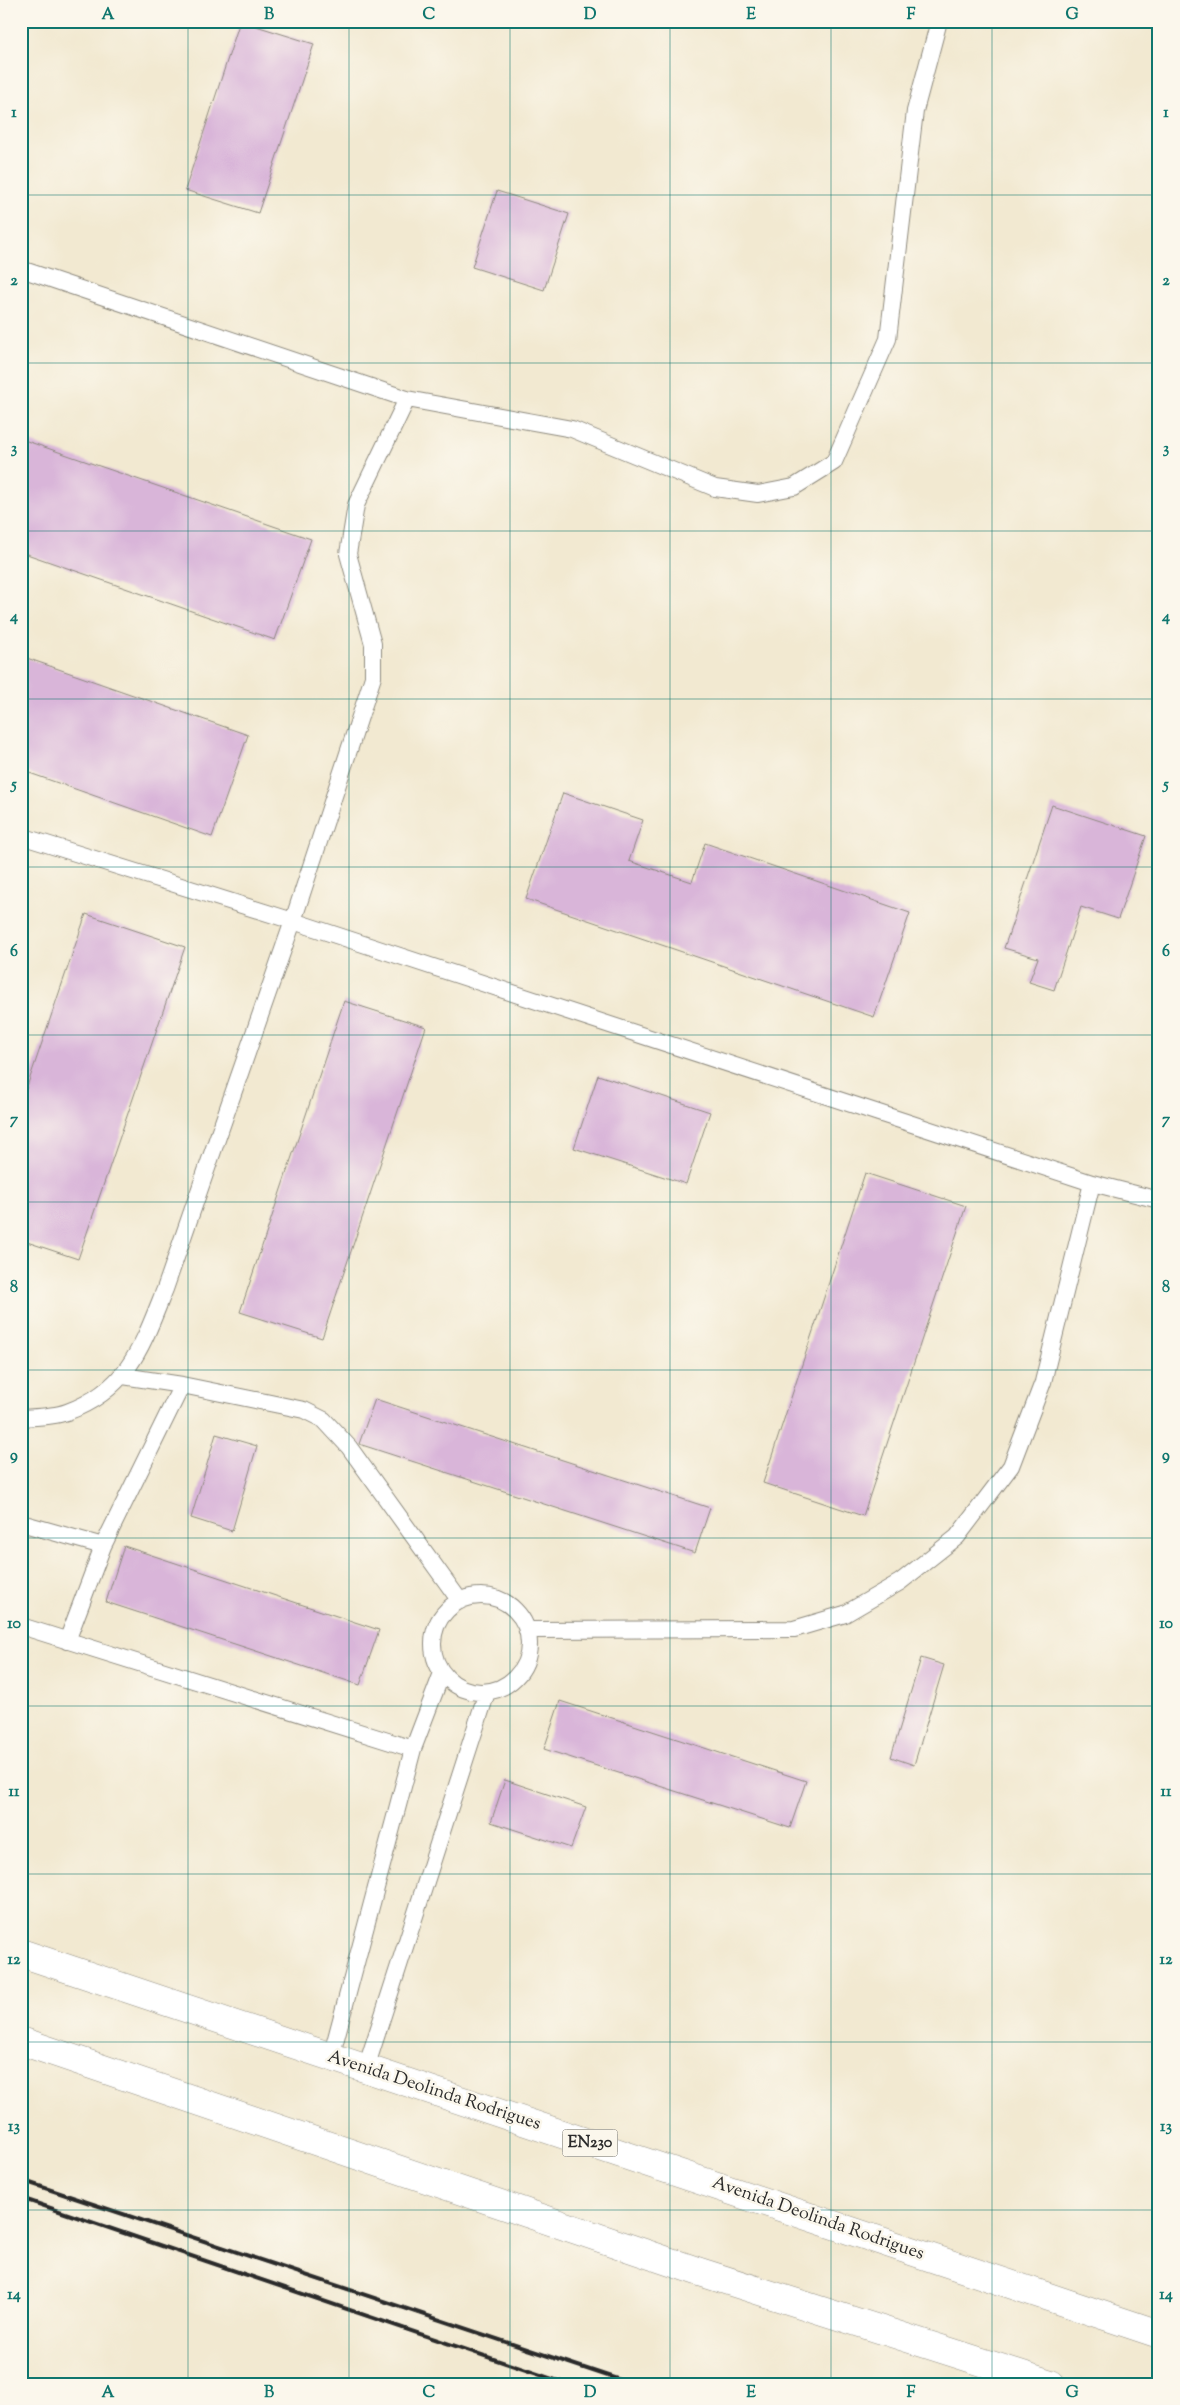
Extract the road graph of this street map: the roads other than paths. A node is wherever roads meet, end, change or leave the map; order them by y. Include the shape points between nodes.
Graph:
1 (939, 21) edge
2 (21, 269) edge
3 (407, 399) junction
4 (21, 836) edge
5 (293, 921) junction
6 (1092, 1183) junction
7 (1159, 1200) edge
8 (123, 1376) junction
9 (182, 1385) junction
10 (21, 1418) edge
11 (21, 1523) edge
12 (103, 1546) junction
13 (460, 1601) junction
14 (21, 1626) edge
15 (528, 1630) junction
16 (67, 1641) junction
17 (442, 1673) junction
18 (487, 1692) junction
19 (413, 1749) junction
20 (21, 1953) edge
21 (21, 2041) edge
22 (331, 2057) junction
23 (366, 2068) junction
24 (1159, 2334) edge
25 (1050, 2384) edge

1 - 3 lane via 915,111 888,339 834,462 794,487 758,494 715,488 572,429
2 - 3 lane
3 - 5 lane via 356,505 348,554 373,644 373,677
4 - 5 lane
5 - 6 lane
5 - 8 lane via 165,1289 142,1347
6 - 7 lane
6 - 15 lane via 1043,1382 1011,1466 956,1537 900,1582 845,1614 794,1629
8 - 9 lane
8 - 10 lane via 98,1397 65,1413
9 - 12 lane
9 - 13 lane via 304,1410 324,1420 349,1447
11 - 12 lane
12 - 16 lane
13 - 15 lane via 476,1596 493,1597 520,1615
13 - 17 lane via 446,1611 437,1625 433,1641 435,1658
14 - 16 lane
15 - 18 lane via 530,1647 526,1663 503,1687
16 - 19 lane
17 - 18 lane via 454,1684 470,1691
17 - 19 lane
18 - 23 lane
19 - 22 lane
20 - 22 highway, Avenida Deolinda Rodrigues / EN230
21 - 25 highway via 700,2272
22 - 23 highway, Avenida Deolinda Rodrigues / EN230
23 - 24 highway, Avenida Deolinda Rodrigues / EN230

